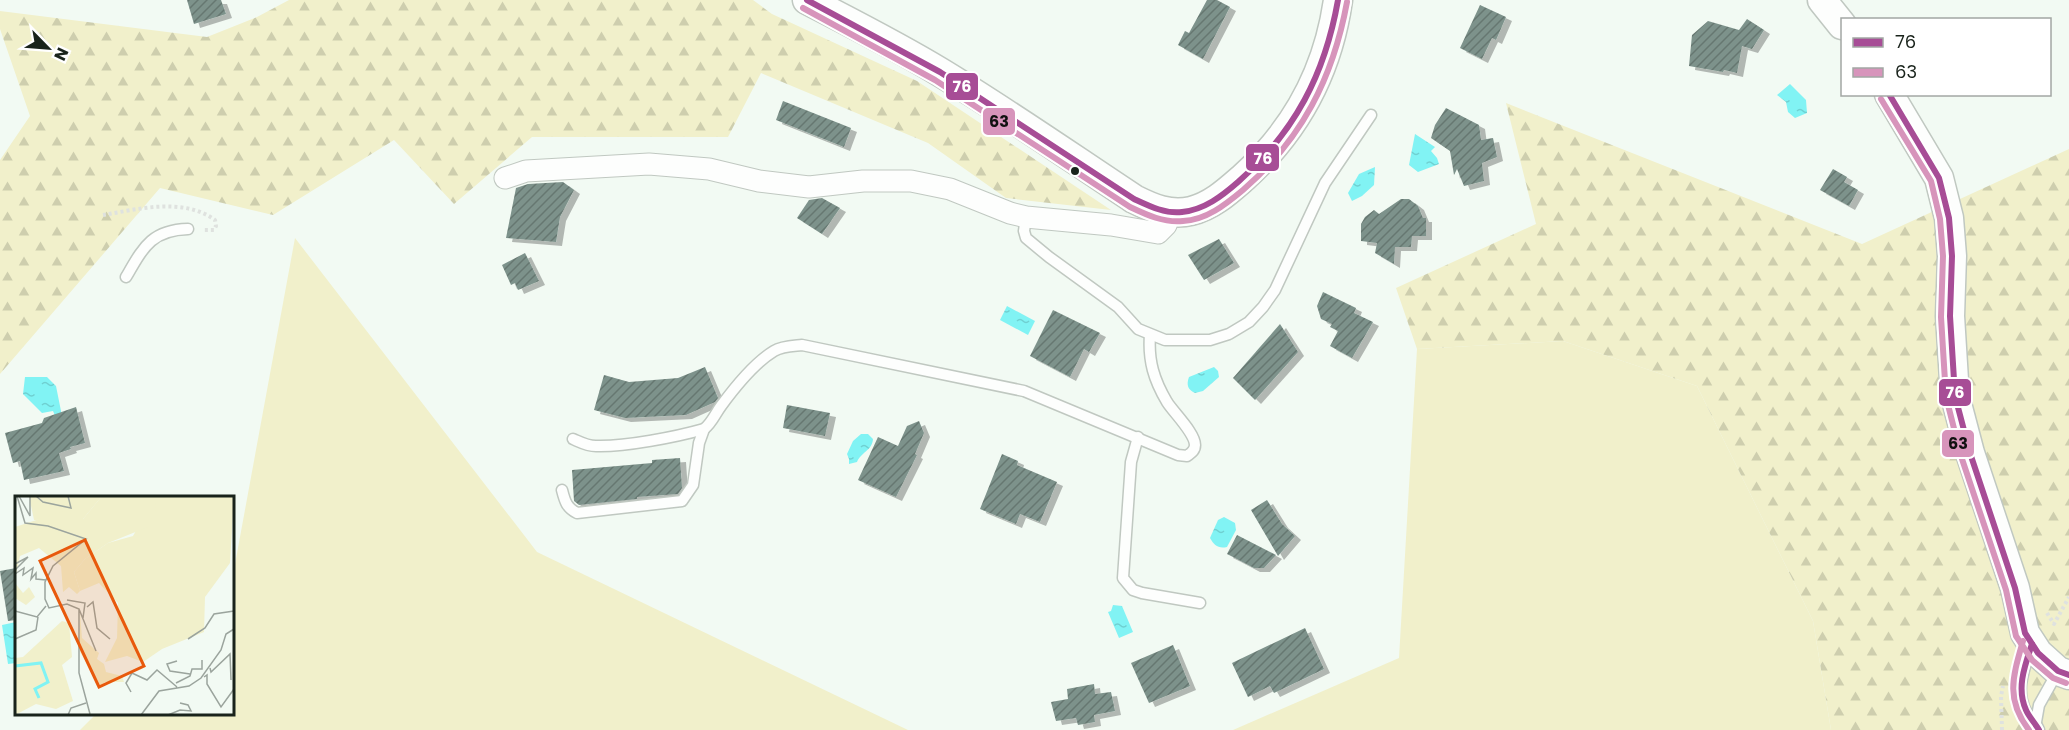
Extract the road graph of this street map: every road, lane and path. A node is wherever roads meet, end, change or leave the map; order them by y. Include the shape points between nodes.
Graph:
1 (807, 0) edge
2 (1338, 0) edge
3 (1822, 0) edge
4 (1841, 24) edge
5 (1890, 96) edge
6 (1371, 115) dead end
7 (506, 178) dead end
8 (1171, 212) junction
9 (1026, 217) junction
10 (188, 229) dead end
11 (126, 277) dead end
12 (1150, 335) junction
13 (704, 429) junction
14 (1138, 437) junction
15 (573, 439) dead end
16 (562, 490) dead end
17 (2069, 597) edge
18 (1200, 603) dead end
19 (2044, 609) dead end
20 (2032, 644) junction
21 (2064, 673) edge
22 (2038, 726) edge

1 - 8 street via 938,70 1134,199
2 - 8 street via 1317,81 1279,143 1207,206
3 - 4 street
5 - 20 street via 1939,178 1949,218 1952,256 1950,316 1955,396 2016,588 2025,633
6 - 12 lane via 1325,183 1275,290 1249,322 1210,340 1165,340
7 - 9 street via 526,171 648,164 709,169 809,187 911,181 950,189
8 - 9 street via 1158,233
9 - 12 lane via 1026,238
10 - 11 lane via 168,231 151,240
12 - 14 lane via 1152,372 1195,443 1194,450 1187,456 1178,455
13 - 14 lane via 748,374 774,351 802,345 1024,391
13 - 15 lane via 595,446
13 - 16 lane via 693,485 682,501 577,513 566,504
14 - 18 lane via 1131,462 1123,578 1133,590 1142,593
17 - 19 path via 2054,624
20 - 21 street
20 - 22 lane via 2020,687 2027,714
21 - 22 lane via 2039,705

